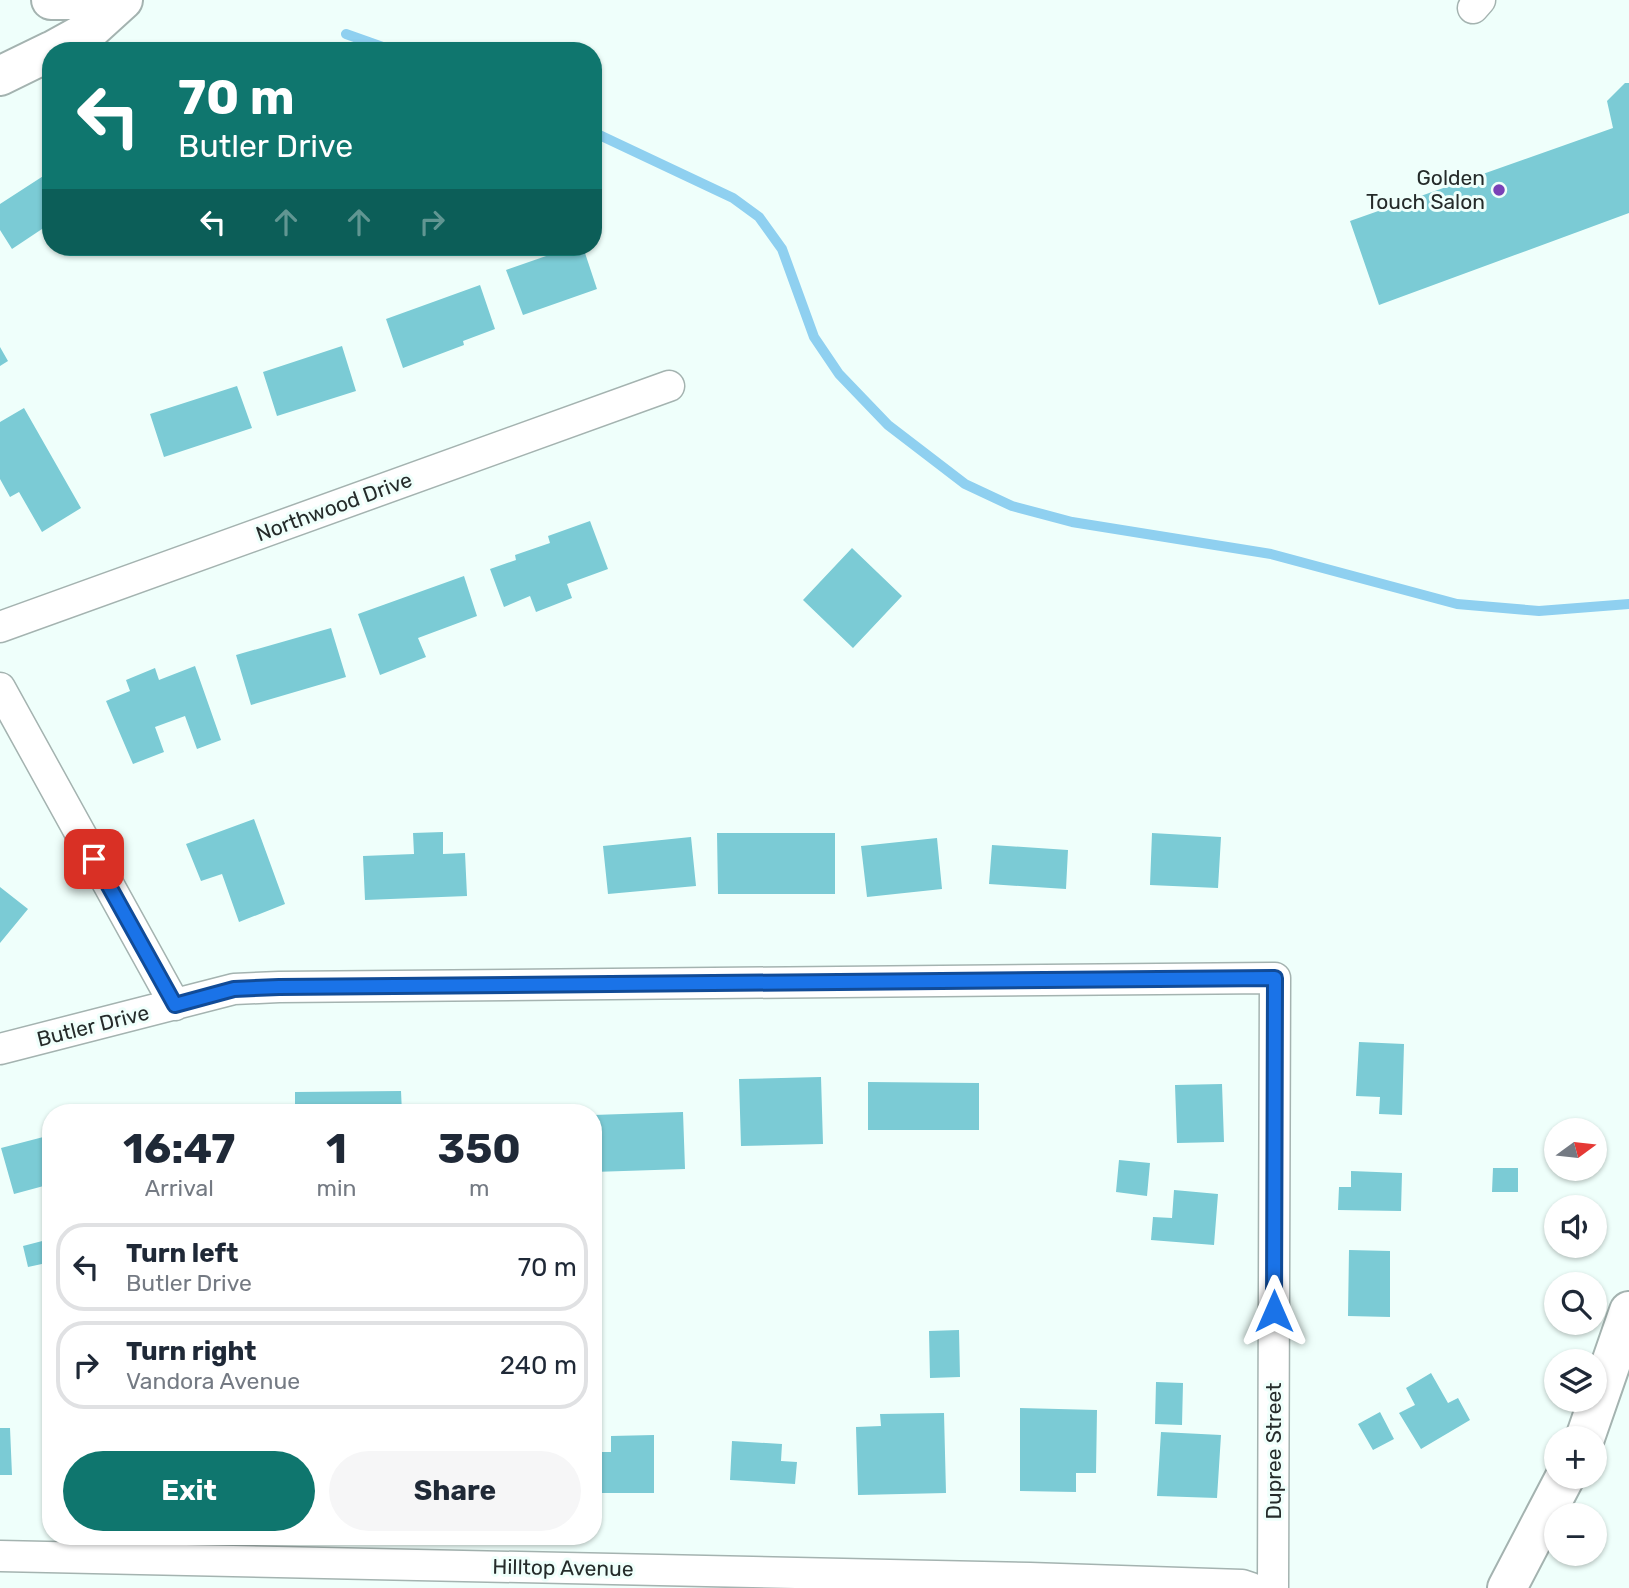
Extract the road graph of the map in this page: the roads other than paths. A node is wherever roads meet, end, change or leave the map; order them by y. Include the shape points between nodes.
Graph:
1 (51, 0) edge
2 (95, 0) edge
3 (123, 0) edge
4 (68, 42) edge
5 (42, 55) edge
6 (0, 76) edge
7 (669, 386) dead end
8 (0, 627) edge
9 (0, 688) edge
10 (1275, 978) joint
11 (175, 1005) junction
12 (0, 1049) edge
13 (1629, 1311) edge
14 (1589, 1426) edge
15 (1559, 1489) edge
16 (0, 1556) edge
17 (392, 1576) edge
18 (1031, 1583) edge
19 (1251, 1588) edge
20 (1273, 1588) edge
21 (1507, 1588) edge

1 - 2 main road
3 - 4 main road via 90,30
5 - 6 main road
7 - 8 street, Northwood Drive
9 - 11 street
10 - 11 street, Butler Drive via 293,987 234,989
10 - 20 street, Dupree Street
11 - 12 street, Butler Drive
13 - 14 main road
15 - 21 main road
16 - 17 street, Hilltop Avenue
17 - 18 street, Hilltop Avenue
18 - 19 street, Hilltop Avenue

